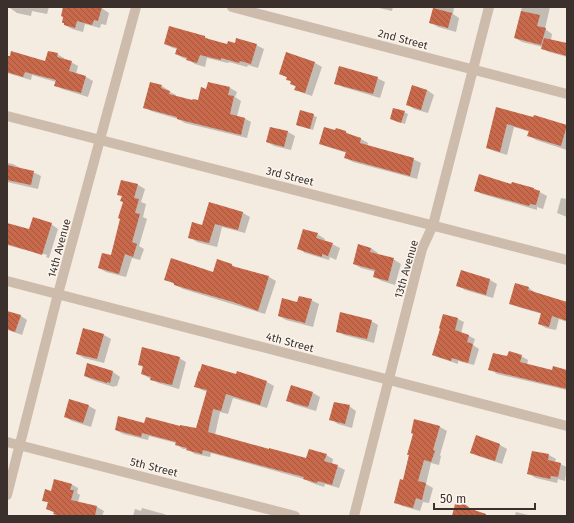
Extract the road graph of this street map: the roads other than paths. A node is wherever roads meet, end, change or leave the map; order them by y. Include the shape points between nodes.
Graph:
1 (136, 7) edge
2 (232, 7) edge
3 (490, 7) edge
4 (473, 70) junction
5 (567, 94) edge
6 (7, 116) edge
7 (101, 140) junction
8 (433, 225) junction
9 (567, 260) edge
10 (7, 281) edge
11 (58, 294) junction
12 (388, 380) junction
13 (567, 426) edge
14 (7, 442) edge
15 (20, 445) junction
16 (7, 495) edge
17 (295, 516) edge
18 (354, 516) edge

1 - 7 street, 14th Avenue
2 - 4 street, 2nd Street
3 - 4 street, 13th Avenue
4 - 5 street, 2nd Street
4 - 8 street, 13th Avenue
6 - 7 street, 3rd Street
7 - 8 street, 3rd Street
7 - 11 street, 14th Avenue
8 - 9 street, 3rd Street
8 - 12 street, 13th Avenue via 422,250
10 - 11 street, 4th Street
11 - 12 street, 4th Street
11 - 15 street, 14th Avenue
12 - 13 street, 4th Street
12 - 18 street, 13th Avenue
14 - 15 street, 5th Street
15 - 16 street, 14th Avenue
15 - 17 street, 5th Street

